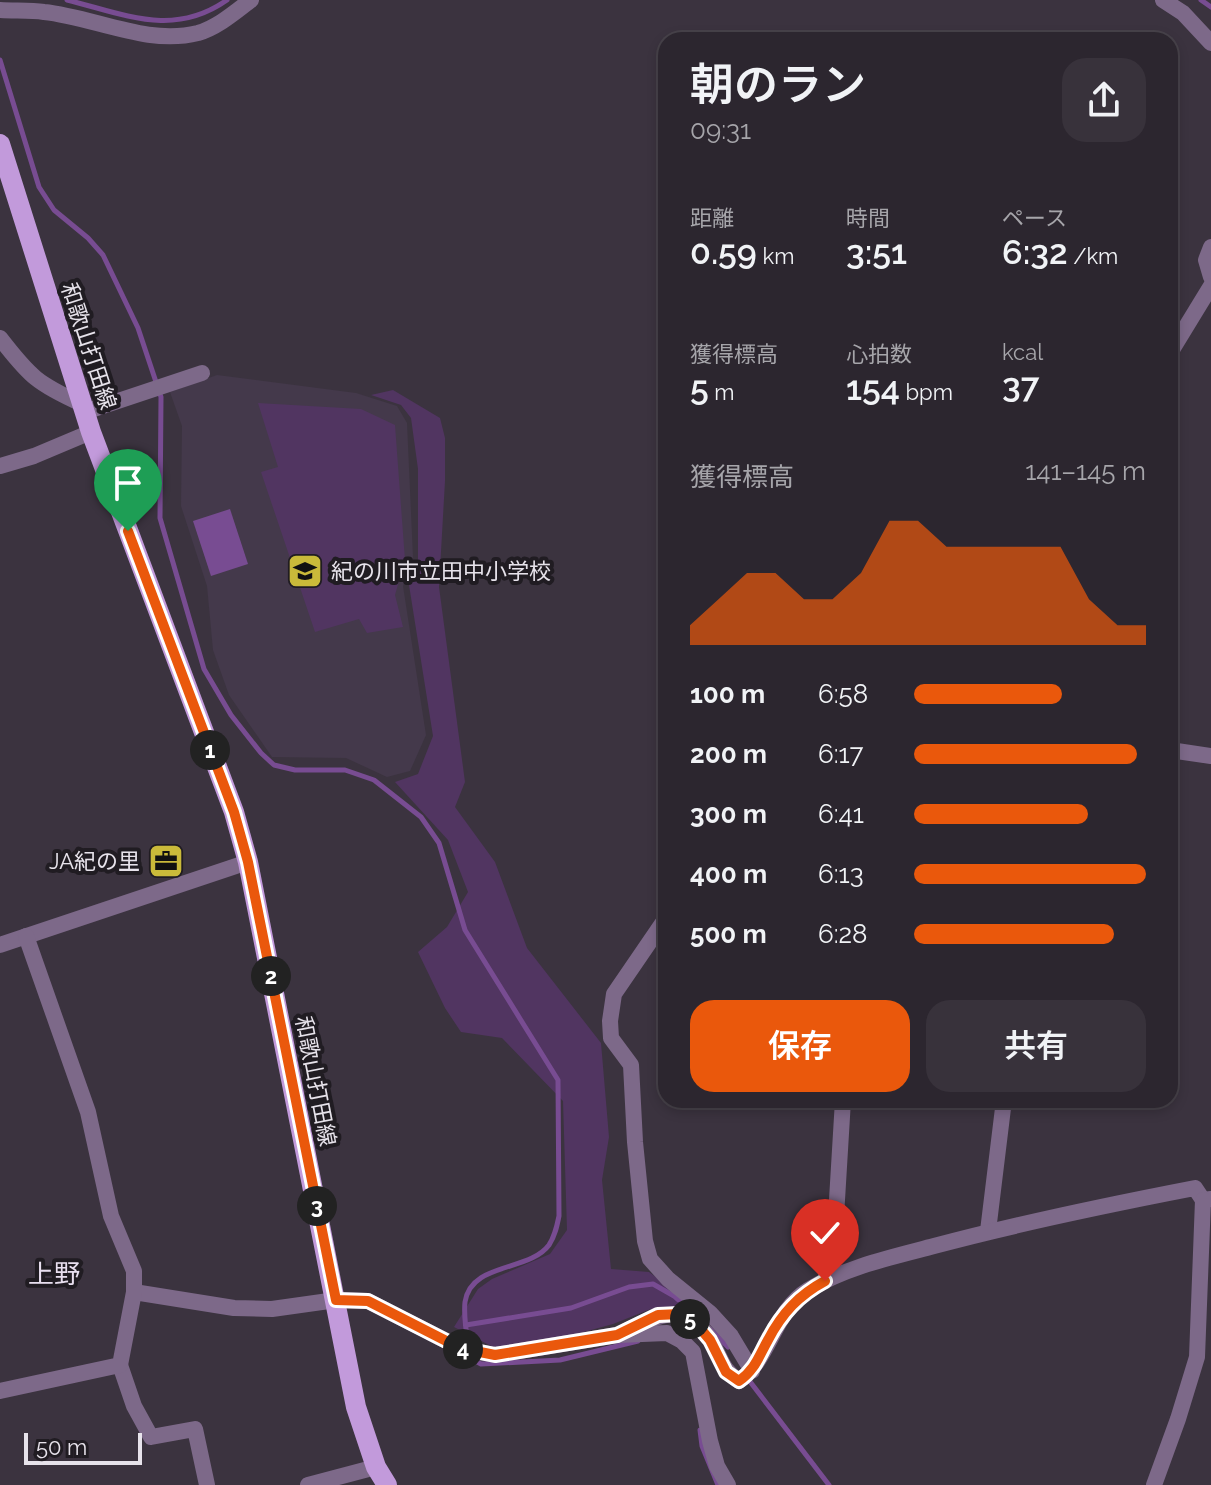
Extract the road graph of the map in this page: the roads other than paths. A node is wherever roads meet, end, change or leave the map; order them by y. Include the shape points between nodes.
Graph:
1 (251, 0) edge
2 (1163, 0) edge
3 (46, 6) edge
4 (0, 10) edge
5 (1211, 43) edge
6 (0, 144) edge
7 (1211, 247) edge
8 (1211, 277) edge
9 (1211, 286) edge
10 (0, 338) edge
11 (1178, 340) edge
12 (202, 373) dead end
13 (86, 416) junction
14 (0, 466) edge
15 (1178, 751) edge
16 (1211, 756) edge
17 (248, 862) junction
18 (658, 930) edge
19 (26, 936) junction
20 (0, 945) edge
21 (843, 1108) edge
22 (1003, 1108) edge
23 (1207, 1199) edge
24 (988, 1231) junction
25 (825, 1281) junction
26 (134, 1292) junction
27 (336, 1300) junction
28 (617, 1335) junction
29 (120, 1365) junction
30 (752, 1371) junction
31 (0, 1391) edge
32 (376, 1467) junction
33 (207, 1485) edge
34 (308, 1485) edge
35 (387, 1485) edge
36 (728, 1485) edge
37 (1154, 1485) edge

1 - 3 street via 199,33 174,36
2 - 5 street
3 - 4 street
6 - 13 main road, 和歌山打田線
7 - 8 street via 1206,260
9 - 11 street
10 - 13 street via 24,370
12 - 13 street
13 - 14 street via 34,456
13 - 17 main road, 和歌山打田線
15 - 16 street
17 - 19 street
17 - 27 main road, 和歌山打田線
18 - 30 street via 614,994 610,1021 611,1038 631,1065 645,1241 650,1259 731,1336
19 - 20 street
19 - 26 street via 88,1112 111,1216 134,1271
21 - 25 street via 835,1233
22 - 24 street
23 - 24 street via 1195,1188
23 - 37 street via 1197,1357
24 - 25 street
25 - 30 street via 787,1310
26 - 27 street via 234,1308
26 - 29 street
27 - 28 street via 368,1301 460,1348 495,1355
27 - 32 main road, 和歌山打田線 via 356,1407
28 - 30 street via 658,1315 680,1314 710,1340 726,1372 739,1381
28 - 36 street via 667,1333 693,1352 710,1441
29 - 31 street
29 - 33 street via 151,1437 195,1429
32 - 34 street
32 - 35 main road, 和歌山打田線

